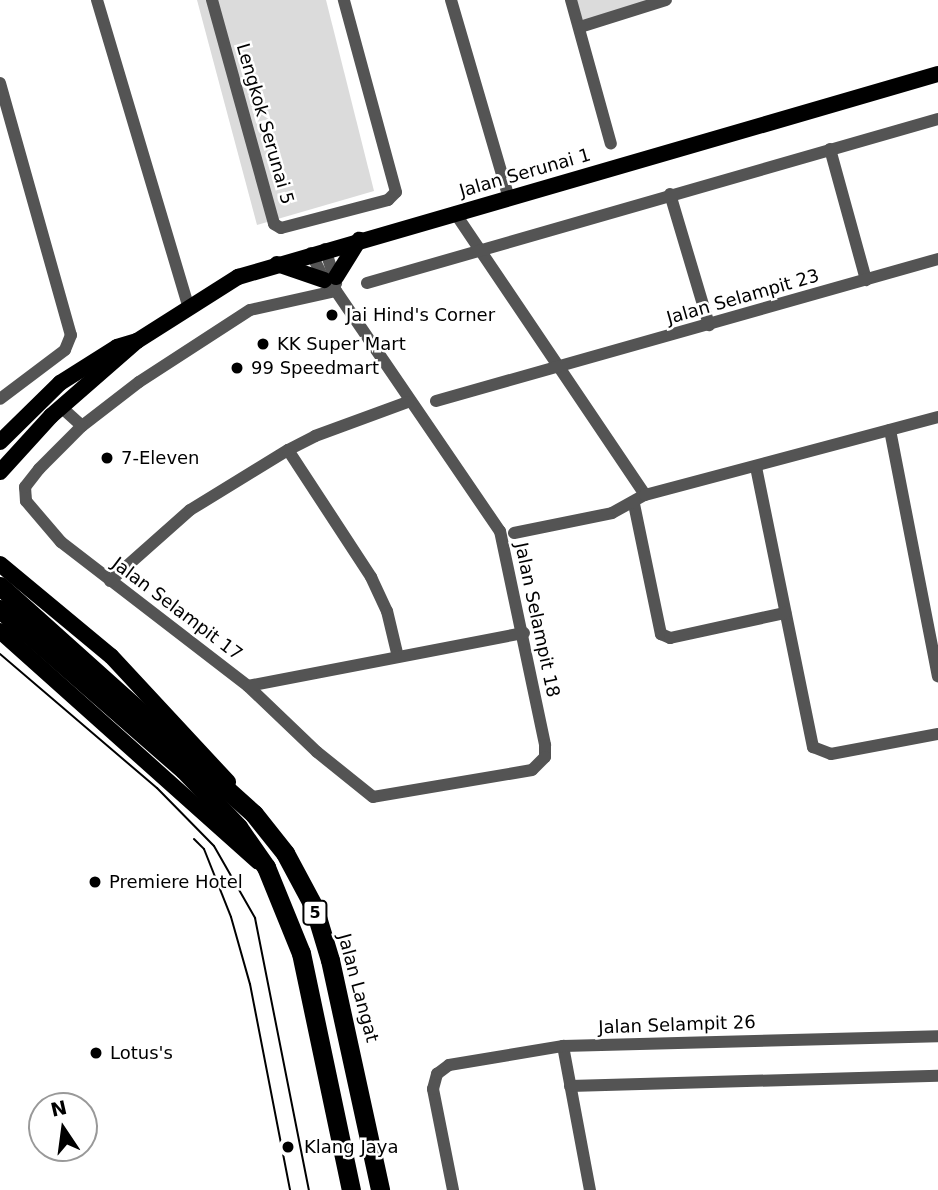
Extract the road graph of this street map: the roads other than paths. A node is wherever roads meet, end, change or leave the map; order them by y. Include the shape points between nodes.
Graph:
1 (97, 0) edge
2 (212, 0) edge
3 (344, 0) edge
4 (451, 0) edge
5 (570, 0) edge
6 (666, 0) edge
7 (580, 27) junction
8 (938, 74) edge
9 (0, 83) edge
10 (938, 120) edge
11 (611, 144) dead end
12 (830, 149) junction
13 (670, 194) junction
14 (509, 198) junction
15 (455, 213) junction
16 (359, 240) junction
17 (475, 249) junction
18 (318, 251) junction
19 (938, 259) edge
20 (276, 264) junction
21 (866, 279) junction
22 (332, 283) junction
23 (367, 283) dead end
24 (188, 305) junction
25 (709, 325) junction
26 (137, 341) junction
27 (558, 368) junction
28 (0, 399) edge
29 (436, 401) dead end
30 (408, 402) junction
31 (61, 407) junction
32 (938, 417) edge
33 (82, 426) junction
34 (890, 430) junction
35 (0, 442) edge
36 (288, 450) junction
37 (756, 467) junction
38 (2, 471) edge
39 (645, 495) junction
40 (634, 504) junction
41 (514, 533) dead end
42 (2, 573) edge
43 (110, 581) junction
44 (0, 609) edge
45 (785, 613) junction
46 (0, 631) edge
47 (524, 633) junction
48 (398, 657) junction
49 (938, 676) edge
50 (248, 686) junction
51 (124, 707) junction
52 (938, 734) edge
53 (388, 795) joint
54 (254, 814) junction
55 (266, 867) junction
56 (938, 1036) edge
57 (563, 1046) junction
58 (938, 1076) edge
59 (570, 1086) junction
60 (351, 1190) edge
61 (380, 1190) edge
62 (453, 1190) edge
63 (590, 1190) edge

1 - 24 street
2 - 3 street, Lengkok Serunai 5 via 274,224 281,228 388,200 396,192
4 - 14 street
5 - 7 street
6 - 7 street
7 - 11 street
8 - 14 main road, Jalan Serunai 1
9 - 28 street via 71,335 65,350
10 - 12 street
12 - 13 street
12 - 21 street
13 - 17 street
13 - 25 street
14 - 15 main road, Jalan Serunai 1
15 - 16 main road, Jalan Serunai 1
15 - 17 street
16 - 18 main road, Jalan Serunai 1
16 - 22 main road
17 - 23 street
17 - 27 street
18 - 20 main road, Jalan Serunai 1
18 - 22 street, Jalan Selampit 18
19 - 21 street, Jalan Selampit 23
20 - 22 main road
20 - 24 main road, Jalan Serunai 1 via 237,277
21 - 25 street, Jalan Selampit 23
22 - 30 street, Jalan Selampit 18
22 - 33 street, Jalan Selampit 17 via 250,310 139,382
24 - 26 main road, Jalan Serunai 1
25 - 27 street, Jalan Selampit 23
26 - 31 main road
26 - 35 main road via 117,347 60,383
27 - 29 street, Jalan Selampit 23
27 - 39 street
30 - 36 street
30 - 47 street, Jalan Selampit 18 via 500,531
31 - 33 street
31 - 38 main road
32 - 34 street
33 - 43 street, Jalan Selampit 17 via 25,487 26,501 61,542
34 - 37 street
34 - 49 street
36 - 43 street via 190,510
36 - 48 street via 371,577 387,611
37 - 39 street
37 - 45 street
39 - 40 street
40 - 41 street
40 - 45 street via 661,634 670,638
42 - 51 highway, Jalan Langat / 5
42 - 54 main road, Jalan Langat / 5 via 41,597 111,656 212,762
43 - 50 street, Jalan Selampit 17
44 - 51 highway, Jalan Langat / 5
45 - 52 street via 813,747 831,754
46 - 55 main road, Jalan Langat / 5
47 - 48 street
47 - 53 street, Jalan Selampit 18 via 545,757 521,773
48 - 50 street
50 - 53 street, Jalan Selampit 17 via 352,783 373,797
51 - 54 highway, Jalan Langat / 5
51 - 55 highway, Jalan Langat / 5 via 239,827
54 - 61 highway, Jalan Langat / 5 via 285,853 314,907 357,1068
55 - 60 highway, Jalan Langat / 5 via 301,953
56 - 57 street, Jalan Selampit 26
57 - 59 street
57 - 62 street, Jalan Selampit 26 via 449,1065 437,1074 433,1089
58 - 59 street
59 - 63 street

